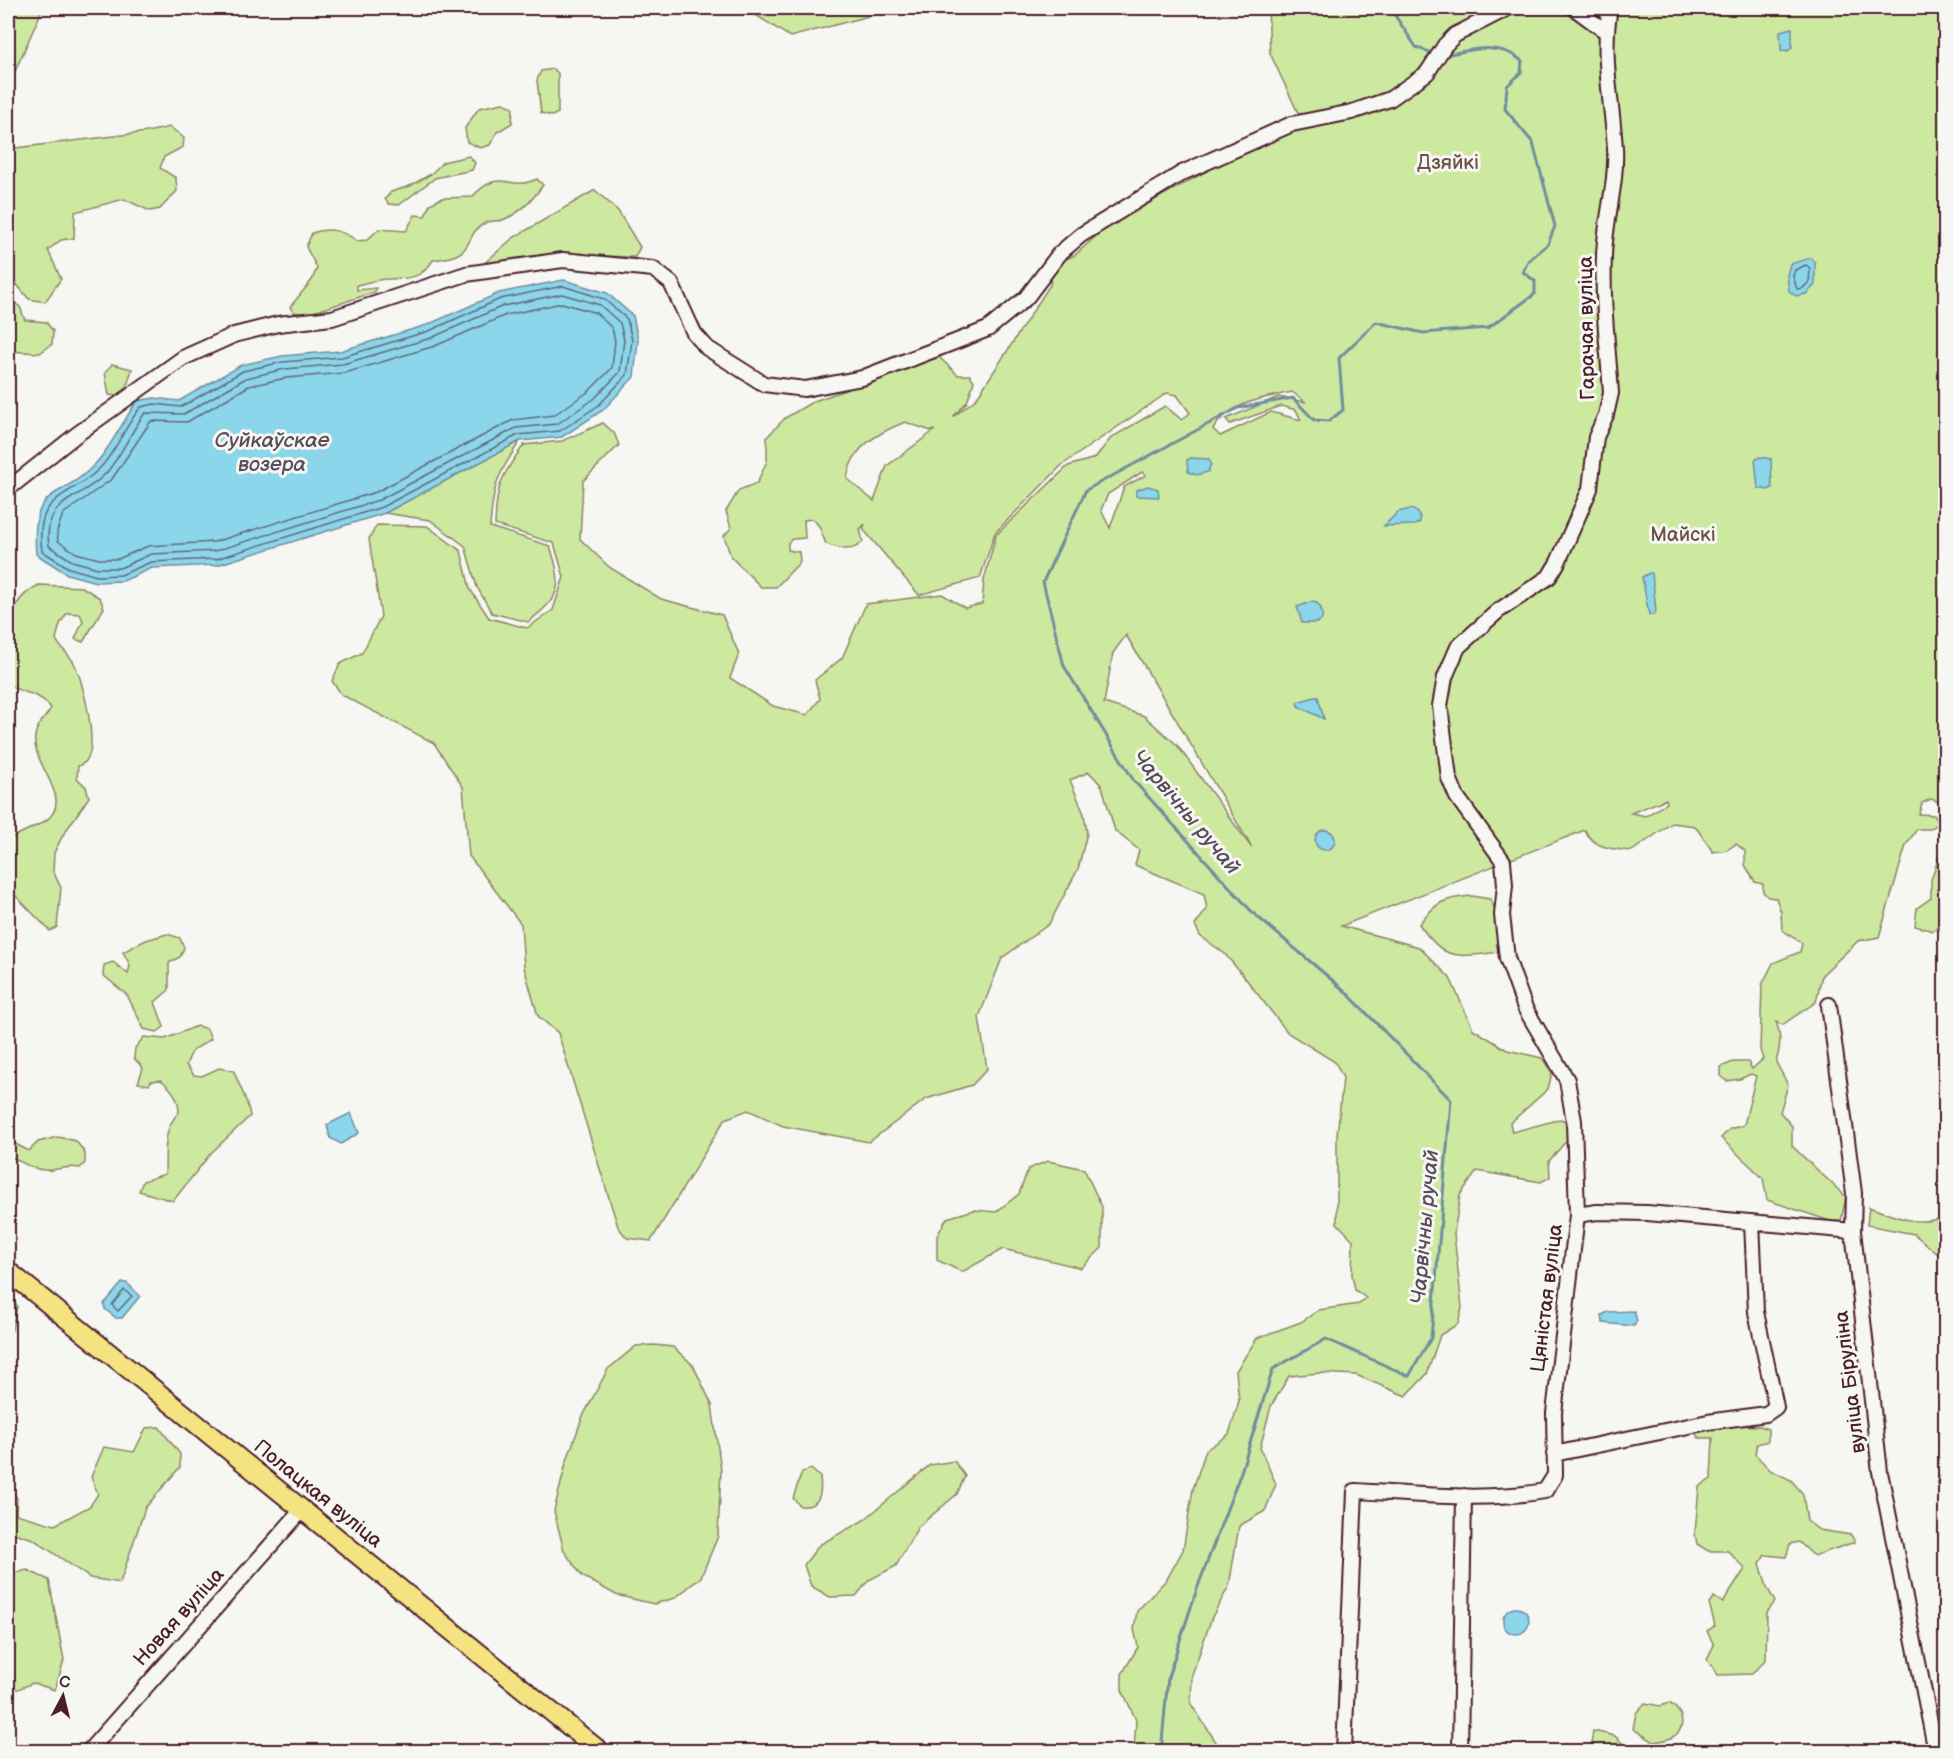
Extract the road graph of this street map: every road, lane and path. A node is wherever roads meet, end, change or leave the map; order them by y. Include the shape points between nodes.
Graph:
1 (1508, 8) edge
2 (1574, 8) edge
3 (1610, 8) edge
4 (1605, 32) junction
5 (8, 489) edge
6 (1829, 1005) dead end
7 (1577, 1215) junction
8 (1752, 1222) junction
9 (1853, 1232) junction
10 (8, 1270) edge
11 (1554, 1454) junction
12 (1464, 1496) junction
13 (302, 1510) junction
14 (88, 1752) edge
15 (601, 1752) edge
16 (1344, 1752) edge
17 (1460, 1752) edge
18 (1936, 1752) edge

1 - 5 street via 1455,35 1427,73 1390,99 1352,112 1292,124 1182,173 1081,235 1060,252 1026,298 988,330 862,378 805,389 764,384 707,348 694,333 671,283 653,269 563,260 466,274 332,318 278,324 234,335 183,358
2 - 4 street
3 - 4 street, Гарачая вуліца
4 - 7 street, Гарачая вуліца via 1615,149 1604,255 1611,393 1596,437 1590,489 1549,577 1498,610 1458,647 1445,677 1440,706 1449,778 1457,797 1503,861 1502,915 1507,958 1525,1008 1568,1080 1574,1121
6 - 9 street, вуліца Біруліна via 1854,1193
7 - 8 street, Цяністая вуліца via 1647,1214
7 - 11 street, Цяністая вуліца via 1554,1413
8 - 9 street, Цяністая вуліца
8 - 11 street via 1756,1312 1776,1407 1766,1414
9 - 18 street, вуліца Біруліна via 1880,1472
10 - 13 main road, Полацкая вуліца
11 - 12 street, Цяністая вуліца via 1555,1474 1545,1491
12 - 16 street via 1355,1491
12 - 17 street
13 - 14 street, Новая вуліца
13 - 15 main road, Полацкая вуліца

